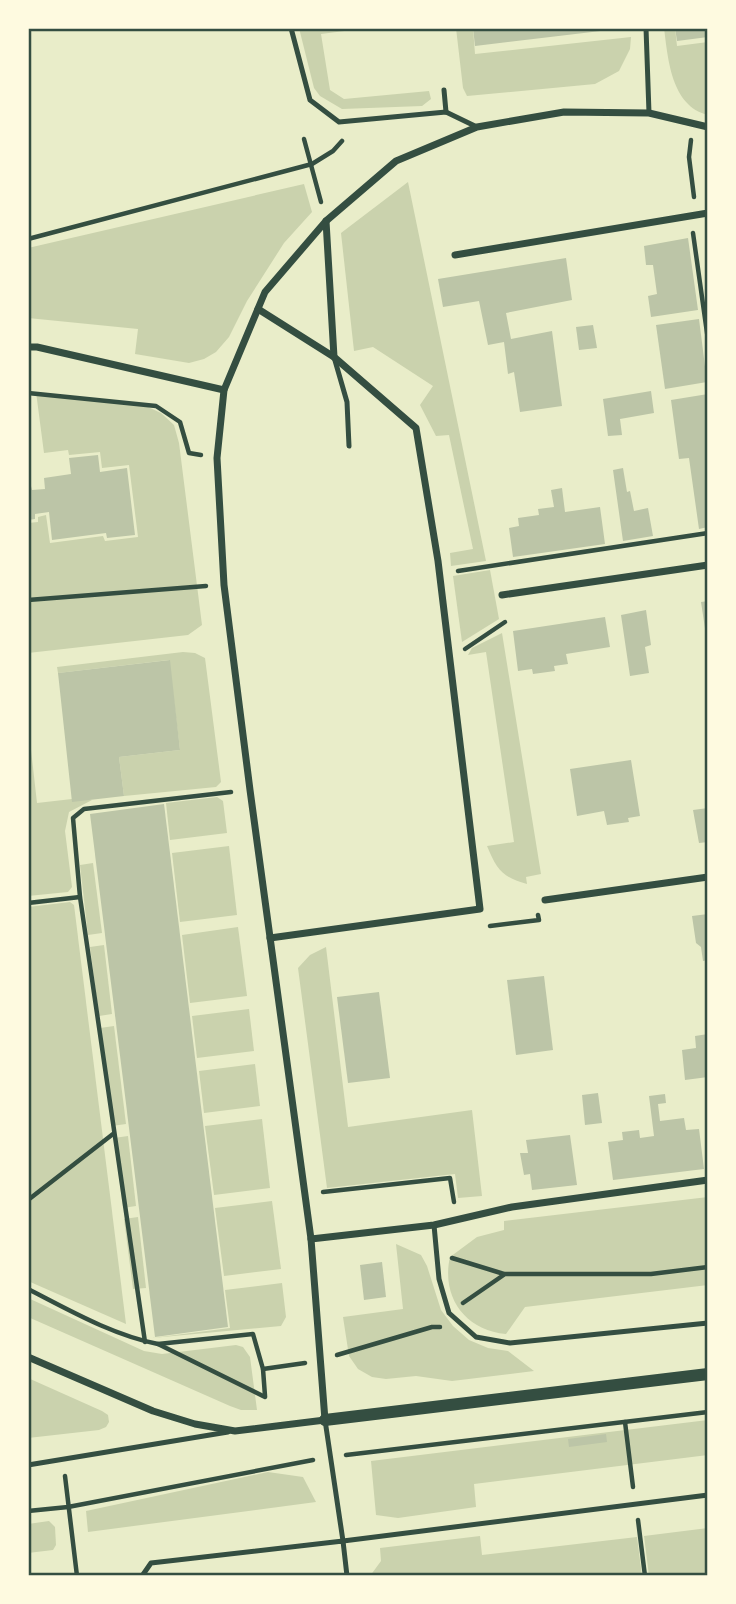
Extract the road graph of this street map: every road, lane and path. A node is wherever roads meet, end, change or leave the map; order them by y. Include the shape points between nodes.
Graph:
1 (291, 28) edge
2 (646, 28) edge
3 (444, 90) dead end
4 (446, 112) junction
5 (649, 113) junction
6 (359, 121) junction
7 (477, 127) junction
8 (708, 127) edge
9 (304, 139) dead end
10 (700, 139) dead end
11 (312, 164) junction
12 (708, 213) edge
13 (696, 215) junction
14 (326, 221) junction
15 (28, 239) edge
16 (455, 255) dead end
17 (258, 309) junction
18 (708, 340) edge
19 (28, 347) edge
20 (334, 357) junction
21 (224, 390) junction
22 (349, 446) dead end
23 (708, 533) edge
24 (708, 565) edge
25 (440, 574) junction
26 (224, 585) junction
27 (502, 595) dead end
28 (28, 600) edge
29 (505, 622) dead end
30 (450, 659) junction
31 (250, 790) junction
32 (708, 877) edge
33 (80, 897) junction
34 (545, 900) dead end
35 (28, 903) edge
36 (481, 909) junction
37 (537, 910) dead end
38 (270, 938) junction
39 (114, 1134) junction
40 (708, 1180) edge
41 (320, 1192) dead end
42 (28, 1200) edge
43 (454, 1205) dead end
44 (434, 1225) junction
45 (311, 1239) junction
46 (436, 1253) junction
47 (708, 1267) edge
48 (505, 1274) junction
49 (28, 1289) edge
50 (449, 1313) junction
51 (708, 1323) edge
52 (432, 1327) junction
53 (464, 1327) junction
54 (145, 1342) junction
55 (158, 1344) junction
56 (28, 1357) edge
57 (320, 1360) junction
58 (263, 1369) junction
59 (708, 1374) edge
60 (708, 1412) edge
61 (325, 1420) junction
62 (235, 1431) junction
63 (330, 1457) junction
64 (64, 1461) junction
65 (28, 1465) edge
66 (708, 1495) edge
67 (68, 1507) junction
68 (28, 1511) edge
69 (343, 1541) junction
70 (77, 1576) edge
71 (142, 1576) edge
72 (347, 1576) edge

1 - 6 lane via 310,100 339,122
2 - 5 lane
3 - 4 lane
4 - 6 lane
4 - 7 lane
5 - 7 street via 564,112
5 - 8 street
6 - 11 path via 333,151
7 - 14 street via 396,161
9 - 11 path
10 - 13 path via 691,138 689,157
11 - 14 path
11 - 15 path
12 - 13 street
13 - 16 street
13 - 18 path via 693,232
14 - 17 street via 265,292
14 - 20 street
17 - 20 street
17 - 21 street
19 - 21 street
20 - 22 lane via 347,402
20 - 25 street via 416,428
21 - 26 street via 217,458
23 - 25 path
24 - 27 street
25 - 30 street
26 - 28 path
26 - 31 street
29 - 30 path
30 - 36 street
31 - 33 path via 84,809 73,818
31 - 38 street
32 - 34 street
33 - 35 path
33 - 39 path
36 - 37 path via 483,927 539,920
36 - 38 street
38 - 45 street
39 - 42 path
39 - 54 path
40 - 44 street via 512,1208
41 - 43 path via 450,1178
44 - 45 street
44 - 46 lane
45 - 57 street
46 - 48 path
46 - 50 lane
47 - 48 path via 651,1274
48 - 50 path
49 - 54 path
50 - 52 path
50 - 53 lane
51 - 53 lane via 510,1343 476,1337
52 - 53 path
52 - 57 path
54 - 55 path
55 - 58 path via 253,1334
55 - 58 path via 265,1397
56 - 62 street via 153,1411
57 - 58 path
57 - 61 street
59 - 61 street
60 - 63 path
61 - 62 street
61 - 63 lane
62 - 64 lane
63 - 67 path
63 - 69 lane
64 - 65 lane
64 - 67 path
66 - 69 lane
67 - 68 path
67 - 70 path
69 - 71 lane via 151,1563
69 - 72 lane

